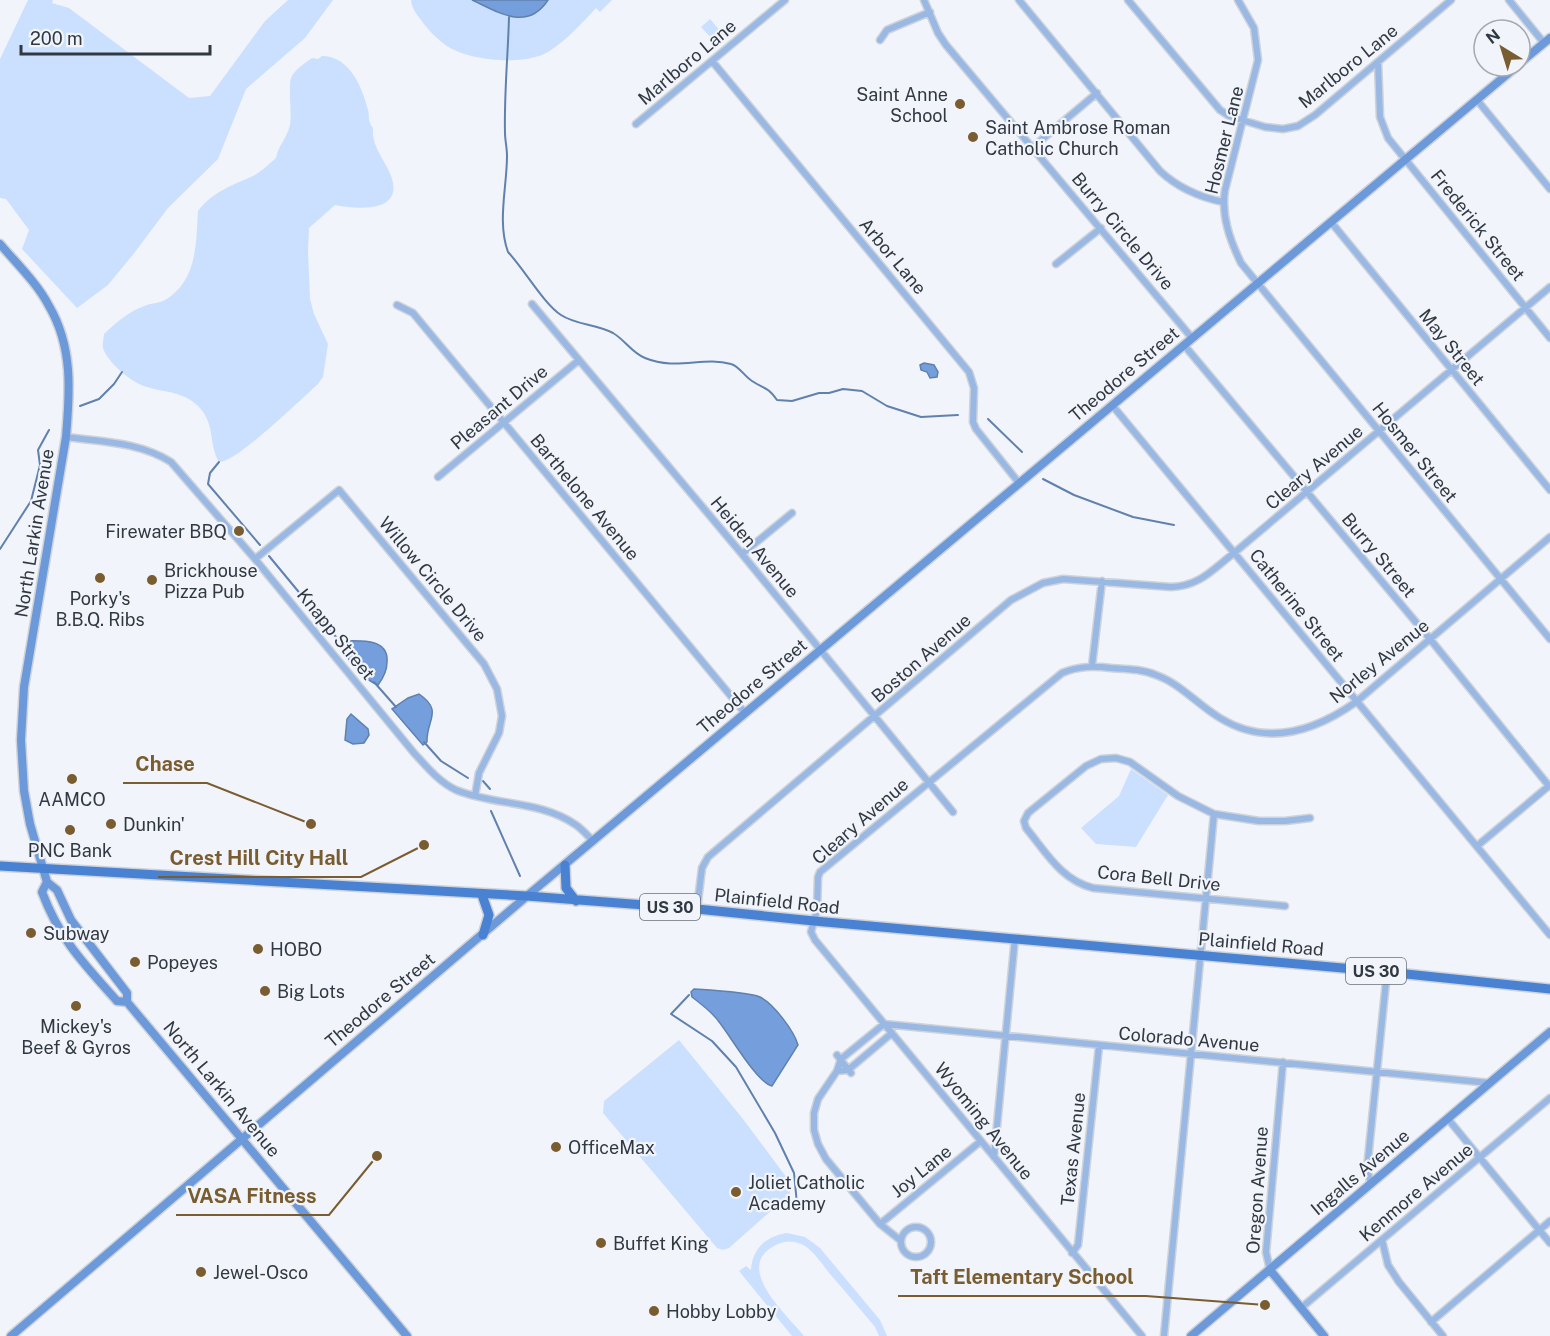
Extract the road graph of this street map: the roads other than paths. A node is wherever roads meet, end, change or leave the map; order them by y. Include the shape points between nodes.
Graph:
1 (773, 0) edge
2 (785, 0) edge
3 (924, 0) edge
4 (1019, 0) edge
5 (1128, 0) edge
6 (1238, 0) edge
7 (1509, 0) edge
8 (1447, 2) edge
9 (778, 6) junction
10 (930, 12) junction
11 (879, 40) dead end
12 (1548, 40) edge
13 (1532, 53) edge
14 (712, 61) junction
15 (1378, 62) junction
16 (1503, 78) edge
17 (1097, 93) junction
18 (1477, 100) junction
19 (1243, 122) junction
20 (636, 124) dead end
21 (1033, 147) junction
22 (1405, 160) junction
23 (1550, 189) edge
24 (1223, 202) junction
25 (1330, 222) junction
26 (1101, 228) junction
27 (0, 244) edge
28 (1056, 264) dead end
29 (1258, 283) junction
30 (1550, 287) edge
31 (532, 303) dead end
32 (397, 305) dead end
33 (1526, 308) junction
34 (1192, 338) junction
35 (1550, 338) edge
36 (1184, 345) junction
37 (579, 360) junction
38 (1451, 370) junction
39 (1112, 405) junction
40 (504, 423) junction
41 (1379, 431) junction
42 (66, 437) junction
43 (438, 477) dead end
44 (1019, 483) junction
45 (1550, 490) edge
46 (1307, 492) junction
47 (792, 513) dead end
48 (1550, 537) edge
49 (1234, 553) junction
50 (742, 554) junction
51 (255, 559) junction
52 (1500, 579) junction
53 (1102, 581) junction
54 (1430, 639) junction
55 (1550, 639) edge
56 (820, 650) junction
57 (1092, 666) junction
58 (1356, 702) junction
59 (745, 713) junction
60 (875, 716) junction
61 (928, 781) junction
62 (1550, 785) edge
63 (475, 796) junction
64 (953, 812) dead end
65 (1214, 814) junction
66 (1310, 818) dead end
67 (593, 841) junction
68 (1477, 846) junction
69 (564, 865) junction
70 (0, 866) edge
71 (44, 869) junction
72 (47, 882) junction
73 (482, 895) junction
74 (527, 896) junction
75 (1205, 898) junction
76 (576, 901) junction
77 (1285, 906) dead end
78 (697, 909) junction
79 (814, 921) junction
80 (483, 935) junction
81 (1550, 935) edge
82 (1015, 938) junction
83 (1202, 956) junction
84 (1387, 972) junction
85 (1550, 989) edge
86 (127, 1002) junction
87 (884, 1024) junction
88 (1550, 1032) edge
89 (892, 1033) junction
90 (1005, 1037) junction
91 (1099, 1046) junction
92 (1190, 1054) junction
93 (839, 1057) junction
94 (1283, 1062) junction
95 (837, 1071) junction
96 (850, 1071) junction
97 (1377, 1072) junction
98 (1490, 1083) junction
99 (1550, 1098) edge
100 (1448, 1119) junction
101 (242, 1138) junction
102 (981, 1141) junction
103 (994, 1157) junction
104 (1480, 1157) junction
105 (1371, 1184) junction
106 (1550, 1221) edge
107 (880, 1224) junction
108 (1539, 1230) junction
109 (900, 1240) junction
110 (1382, 1240) junction
111 (1550, 1243) edge
112 (1072, 1253) junction
113 (1270, 1270) junction
114 (1301, 1308) junction
115 (1431, 1322) junction
116 (1203, 1333) edge
117 (11, 1336) edge
118 (407, 1336) edge
119 (1142, 1336) edge
120 (1164, 1336) edge
121 (1191, 1336) edge
122 (1324, 1336) edge
123 (1443, 1336) edge

1 - 9 street
2 - 9 street, Marlboro Lane
3 - 10 street, Burry Circle Drive
4 - 17 street
5 - 19 street, Marlboro Lane via 1220,110
6 - 19 street, Hosmer Lane via 1254,28 1258,52
7 - 12 street
8 - 15 street, Marlboro Lane
9 - 14 street, Marlboro Lane
10 - 11 street via 887,30
10 - 21 street, Burry Circle Drive via 946,45
12 - 13 main road, Theodore Street
14 - 20 street, Marlboro Lane
14 - 44 street, Arbor Lane via 969,372 974,388 976,429
15 - 19 street, Marlboro Lane via 1299,126 1283,129
15 - 22 street, Frederick Street via 1380,117 1388,138
16 - 18 main road, Theodore Street
17 - 21 street
17 - 24 street via 1168,178 1196,194
18 - 22 main road, Theodore Street
18 - 23 street
19 - 24 street, Hosmer Lane
21 - 26 street, Burry Circle Drive
22 - 25 main road, Theodore Street
22 - 33 street, Frederick Street
24 - 29 street, Hosmer Lane via 1232,245
25 - 29 main road, Theodore Street
25 - 38 street, May Street
26 - 28 street
26 - 34 street, Burry Circle Drive
27 - 42 main road, North Larkin Avenue via 49,304 60,328 70,395
29 - 34 main road, Theodore Street
29 - 41 street, Hosmer Street
30 - 33 street, Cleary Avenue
31 - 37 street, Heiden Avenue
32 - 40 street, Barthelone Avenue via 413,313
33 - 35 street, Frederick Street
33 - 38 street, Cleary Avenue
34 - 36 main road, Theodore Street
36 - 39 main road, Theodore Street
36 - 46 street, Burry Street
37 - 40 street, Pleasant Drive
37 - 50 street, Heiden Avenue
38 - 41 street, Cleary Avenue
38 - 45 street, May Street
39 - 44 main road, Theodore Street
39 - 49 street, Catherine Street
40 - 43 street, Pleasant Drive
40 - 59 street, Barthelone Avenue
41 - 46 street, Cleary Avenue
41 - 52 street, Hosmer Street
42 - 51 street, Knapp Street via 134,446 171,462
42 - 71 main road, North Larkin Avenue via 24,687 21,740 24,791
44 - 56 main road, Theodore Street
46 - 49 street, Cleary Avenue
46 - 54 street, Burry Street
47 - 50 street
48 - 52 street, Norley Avenue
49 - 53 street, Boston Avenue via 1196,583 1185,586
49 - 58 street, Catherine Street
50 - 56 street, Heiden Avenue
51 - 63 street, Knapp Street via 438,779
51 - 63 street, Willow Circle Drive via 339,490 494,681 502,716 493,749 479,773
52 - 54 street, Norley Avenue
52 - 55 street, Hosmer Street
53 - 57 street
53 - 60 street, Boston Avenue via 1063,579 1024,591
54 - 58 street, Norley Avenue
54 - 62 street, Burry Street
56 - 59 main road, Theodore Street
56 - 60 street, Heiden Avenue
57 - 58 street, Norley Avenue via 1156,675 1178,686 1220,718 1259,732 1309,729
57 - 61 street, Norley Avenue via 1062,673
58 - 68 street, Catherine Street
59 - 67 main road, Theodore Street
60 - 61 street, Heiden Avenue
60 - 78 street, Boston Avenue via 708,857 702,868
61 - 64 street, Heiden Avenue
61 - 79 street, Cleary Avenue via 820,872
62 - 68 street
63 - 67 street, Knapp Street via 525,805 561,817 577,825
65 - 66 street via 1259,821
65 - 75 street
65 - 75 street, Cora Bell Drive via 1178,796 1130,762 1116,758 1086,766 1028,813 1024,821 1060,869 1079,884
67 - 69 main road, Theodore Street
68 - 81 street, Catherine Street
69 - 74 main road, Theodore Street
69 - 76 main road via 566,888
70 - 71 main road, Plainfield Road / US 30
71 - 72 main road, North Larkin Avenue
71 - 73 main road, Plainfield Road / US 30
72 - 86 main road, North Larkin Avenue via 57,890 71,920 127,993
72 - 86 main road, North Larkin Avenue via 42,892 57,928 117,1001
73 - 74 main road, Plainfield Road / US 30
73 - 80 main road via 489,915
74 - 76 main road, Plainfield Road / US 30
74 - 80 main road, Theodore Street
75 - 77 street, Cora Bell Drive
75 - 83 street
76 - 78 main road, Plainfield Road / US 30
78 - 79 main road, Plainfield Road / US 30
79 - 82 main road, Plainfield Road / US 30
79 - 87 street, Wyoming Avenue via 811,932 815,940
80 - 101 main road, Theodore Street
82 - 83 main road, Plainfield Road / US 30
82 - 90 street
83 - 84 main road, Plainfield Road / US 30
83 - 92 street
84 - 85 main road, Plainfield Road / US 30
84 - 97 street
86 - 101 main road, North Larkin Avenue
87 - 89 street, Wyoming Avenue
87 - 90 street, Colorado Avenue
87 - 93 street
88 - 98 main road, Ingalls Avenue
89 - 96 street
89 - 102 street, Wyoming Avenue
90 - 91 street, Colorado Avenue
90 - 103 street
91 - 92 street, Colorado Avenue
91 - 112 street, Texas Avenue via 1078,1245
92 - 94 street, Colorado Avenue
92 - 120 street
93 - 95 street
93 - 96 street
94 - 97 street, Colorado Avenue
94 - 113 street, Oregon Avenue via 1266,1252
95 - 96 street
95 - 107 street via 819,1099 814,1130 826,1159
97 - 98 street, Colorado Avenue
97 - 105 street via 1367,1169
98 - 100 main road, Ingalls Avenue
99 - 104 street, Kenmore Avenue
100 - 104 street
100 - 105 main road, Ingalls Avenue
101 - 117 main road, Theodore Street
101 - 118 main road, North Larkin Avenue
102 - 103 street, Wyoming Avenue
102 - 107 street, Joy Lane
103 - 112 street, Wyoming Avenue
104 - 108 street
104 - 110 street, Kenmore Avenue
105 - 113 main road, Ingalls Avenue
106 - 108 street
107 - 109 street
108 - 111 street
108 - 115 street
109 - 109 street via 903,1251 912,1257 922,1256 931,1243 926,1230 917,1226 904,1232
110 - 114 street, Kenmore Avenue
110 - 115 street via 1399,1282
112 - 119 street, Wyoming Avenue
113 - 114 main road, Oregon Avenue
113 - 116 main road, Ingalls Avenue
114 - 122 main road, Oregon Avenue
115 - 123 street
116 - 121 main road, Ingalls Avenue

